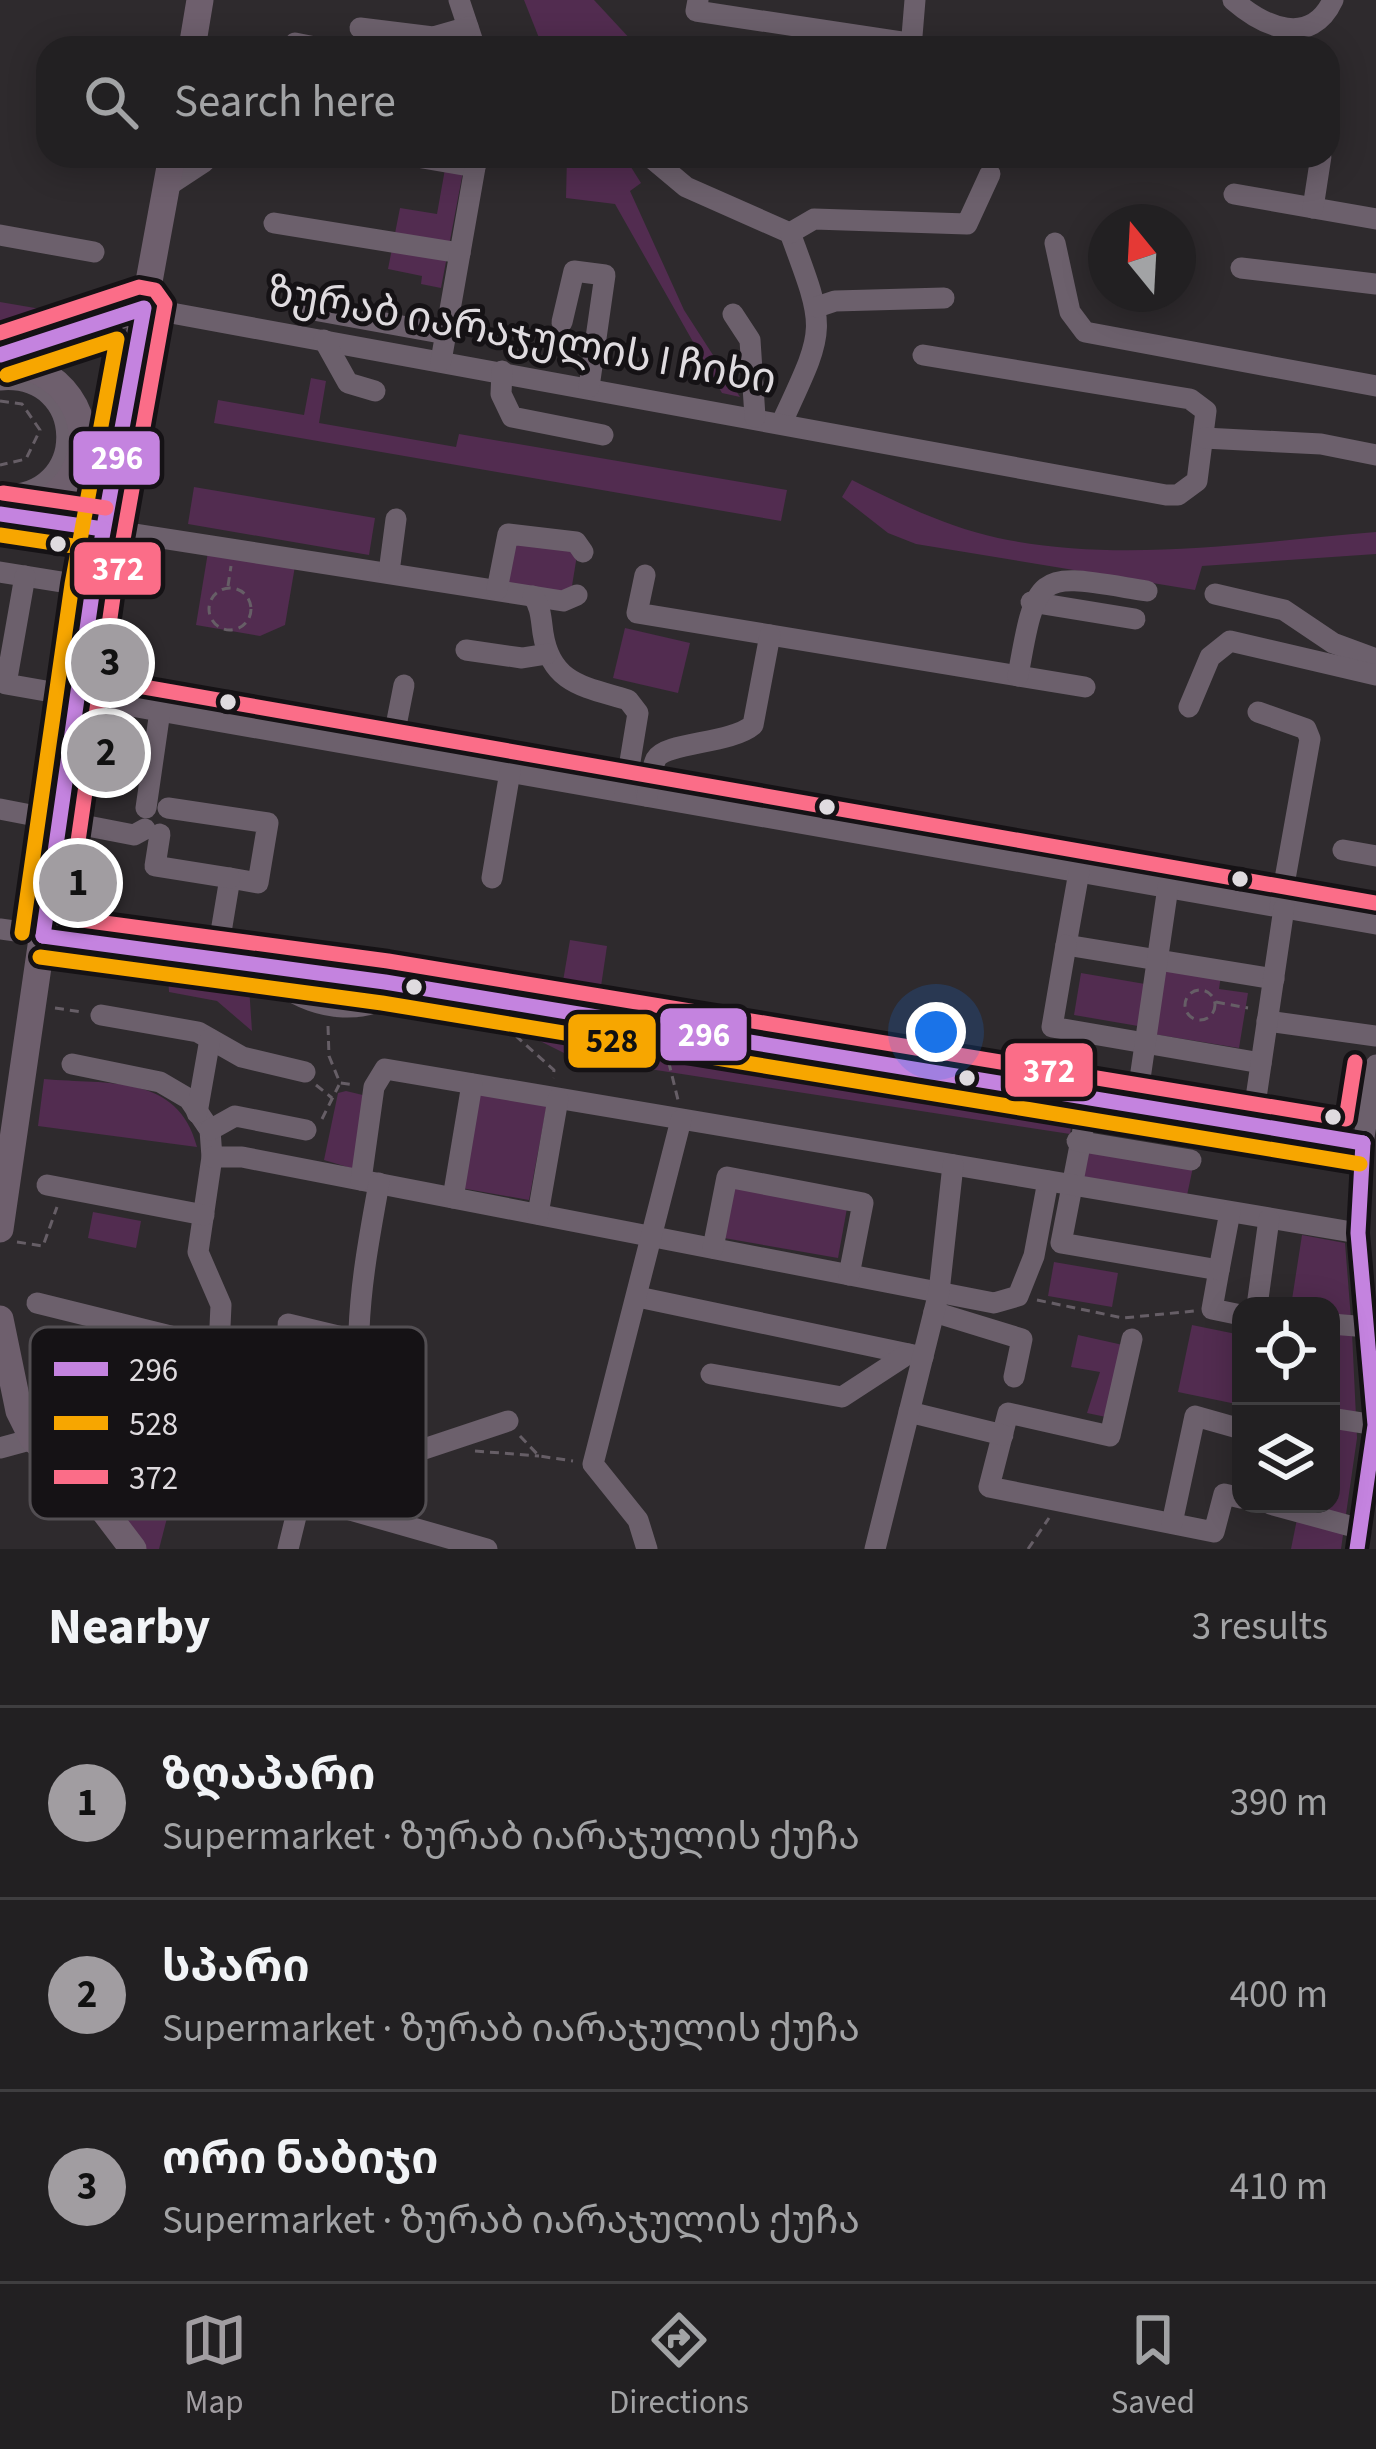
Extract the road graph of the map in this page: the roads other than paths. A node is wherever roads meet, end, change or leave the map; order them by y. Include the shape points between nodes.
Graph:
1 (200, 0) edge
2 (459, 0) edge
3 (698, 0) edge
4 (914, 0) edge
5 (1232, 0) edge
6 (1334, 0) edge
7 (783, 24) junction
8 (360, 28) dead end
9 (194, 36) edge
10 (425, 36) edge
11 (471, 36) edge
12 (777, 36) edge
13 (855, 36) edge
14 (910, 36) edge
15 (170, 168) edge
16 (195, 168) edge
17 (475, 168) edge
18 (663, 168) edge
19 (1319, 168) edge
20 (990, 174) dead end
21 (166, 187) junction
22 (1234, 194) dead end
23 (1313, 208) junction
24 (1376, 219) edge
25 (274, 223) dead end
26 (790, 233) junction
27 (0, 235) edge
28 (1055, 243) dead end
29 (94, 252) dead end
30 (460, 253) junction
31 (1241, 268) dead end
32 (1376, 284) edge
33 (944, 298) dead end
34 (817, 307) junction
35 (144, 308) junction
36 (308, 309) dead end
37 (733, 314) dead end
38 (562, 322) dead end
39 (446, 334) junction
40 (324, 340) junction
41 (923, 355) dead end
42 (0, 358) edge
43 (441, 361) junction
44 (502, 371) junction
45 (0, 380) edge
46 (1376, 386) edge
47 (589, 387) junction
48 (375, 391) dead end
49 (755, 417) junction
50 (782, 422) junction
51 (603, 435) dead end
52 (1204, 438) junction
53 (1376, 455) edge
54 (0, 495) edge
55 (11, 516) edge
56 (395, 520) dead end
57 (103, 529) junction
58 (583, 552) dead end
59 (0, 572) edge
60 (388, 572) junction
61 (645, 575) dead end
62 (25, 576) junction
63 (93, 587) junction
64 (496, 590) junction
65 (1147, 591) dead end
66 (1215, 594) dead end
67 (577, 595) dead end
68 (533, 596) junction
69 (1031, 602) junction
70 (1135, 619) dead end
71 (770, 635) junction
72 (466, 650) dead end
73 (547, 654) junction
74 (1376, 659) edge
75 (1376, 675) edge
76 (1018, 676) junction
77 (404, 685) dead end
78 (1085, 687) dead end
79 (77, 697) junction
80 (1189, 707) dead end
81 (160, 711) junction
82 (1258, 712) dead end
83 (391, 752) junction
84 (510, 772) junction
85 (636, 794) junction
86 (0, 809) edge
87 (58, 820) junction
88 (155, 820) junction
89 (1343, 850) dead end
90 (1376, 856) edge
91 (1079, 872) junction
92 (230, 878) junction
93 (492, 878) dead end
94 (1168, 887) junction
95 (1282, 907) junction
96 (1376, 924) edge
97 (0, 929) edge
98 (43, 936) junction
99 (1066, 945) junction
100 (217, 956) junction
101 (1157, 960) junction
102 (263, 963) junction
103 (1274, 979) junction
104 (385, 982) junction
105 (101, 1015) road end
106 (1268, 1017) junction
107 (1376, 1036) edge
108 (210, 1039) junction
109 (1147, 1043) junction
110 (1262, 1063) junction
111 (72, 1064) dead end
112 (1376, 1065) edge
113 (305, 1072) road end
114 (472, 1084) junction
115 (554, 1098) junction
116 (1089, 1099) junction
117 (1136, 1106) junction
118 (681, 1120) junction
119 (204, 1122) junction
120 (1252, 1125) junction
121 (305, 1130) road end
122 (1077, 1141) junction
123 (1363, 1143) junction
124 (212, 1157) junction
125 (1191, 1160) dead end
126 (953, 1166) junction
127 (1368, 1177) edge
128 (370, 1181) junction
129 (1059, 1183) junction
130 (55, 1187) road end
131 (453, 1198) junction
132 (1230, 1212) junction
133 (538, 1214) junction
134 (204, 1215) junction
135 (1269, 1219) junction
136 (3, 1222) edge
137 (1358, 1233) junction
138 (652, 1236) junction
139 (713, 1248) junction
140 (1369, 1266) edge
141 (1219, 1270) junction
142 (849, 1275) junction
143 (638, 1297) junction
144 (1258, 1297) edge
145 (937, 1302) junction
146 (37, 1303) dead end
147 (1232, 1313) edge
148 (0, 1319) edge
149 (288, 1324) dead end
150 (1340, 1325) edge
151 (134, 1327) edge
152 (219, 1327) edge
153 (301, 1327) edge
154 (359, 1327) edge
155 (1368, 1327) junction
156 (1132, 1340) dead end
157 (915, 1356) junction
158 (711, 1374) dead end
159 (1014, 1377) dead end
160 (1375, 1396) edge
161 (909, 1412) junction
162 (1340, 1419) edge
163 (508, 1421) road end
164 (1375, 1425) edge
165 (1232, 1426) edge
166 (30, 1432) edge
167 (1003, 1436) junction
168 (30, 1439) edge
169 (0, 1448) edge
170 (426, 1448) edge
171 (1373, 1467) edge
172 (1232, 1496) edge
173 (1293, 1513) edge
174 (110, 1519) edge
175 (295, 1519) edge
176 (382, 1519) edge
177 (1172, 1523) junction
178 (1359, 1539) edge
179 (133, 1549) edge
180 (288, 1549) edge
181 (487, 1549) edge
182 (647, 1549) edge
183 (874, 1549) edge

1 - 9 main road
2 - 11 street
3 - 7 street via 696,10
4 - 14 street
5 - 6 street via 1278,29 1294,30 1323,19
7 - 12 street
7 - 13 street
8 - 10 street
15 - 21 main road
16 - 21 street
17 - 30 street
18 - 26 street via 686,187
19 - 23 street
20 - 26 street via 967,224 814,219
21 - 35 main road
22 - 23 street
23 - 24 street
25 - 30 street
26 - 34 street
27 - 29 street
28 - 46 street via 1070,312 1085,332
30 - 39 street
31 - 32 street
33 - 34 street
34 - 50 street via 816,348
35 - 40 street, ზურაბ იარაჯულის I ჩიხი
35 - 42 main road
35 - 57 main road
36 - 39 street
37 - 49 street via 750,340
38 - 47 street via 574,271 605,275
39 - 43 street
40 - 43 street, ზურაბ იარაჯულის I ჩიხი
40 - 48 street via 348,382
41 - 52 street via 1190,399 1206,411
42 - 55 main road via 47,374 81,423 69,480
43 - 44 street, ზურაბ იარაჯულის I ჩიხი
44 - 47 street, ზურაბ იარაჯულის I ჩიხი
44 - 51 street via 512,417
45 - 54 street via 42,388 69,436 50,478 28,493
47 - 49 street, ზურაბ იარაჯულის I ჩიხი
49 - 50 street, ზურაბ იარაჯულის I ჩიხი
50 - 52 street, ზურაბ იარაჯულის I ჩიხი via 1178,495 1197,481
52 - 53 street
55 - 57 main road
56 - 60 street
57 - 60 street
57 - 63 main road
58 - 64 street via 576,542 508,534
59 - 62 street
60 - 64 street
61 - 71 street via 637,613
62 - 63 street
62 - 79 street via 6,684
63 - 79 main road
64 - 68 street
65 - 69 street via 1074,580 1045,587
66 - 74 street via 1284,610 1333,643
67 - 68 street
68 - 73 street
69 - 70 street
69 - 76 street
71 - 76 street
71 - 85 street via 753,725 728,740 664,750
72 - 73 street
73 - 85 street via 568,684 633,703
75 - 80 street via 1230,641 1210,657
76 - 78 street
77 - 83 street
79 - 81 street
79 - 87 main road
81 - 83 street
81 - 88 street
82 - 95 street via 1306,729 1310,739
83 - 84 street
84 - 85 street
84 - 93 street
85 - 91 street
86 - 87 street
87 - 88 street via 134,835
87 - 98 main road
88 - 92 street via 155,866
88 - 92 street via 268,823 258,883
89 - 90 street
91 - 94 street
91 - 99 street
92 - 100 street
94 - 95 street
94 - 101 street
95 - 96 street
95 - 103 street
97 - 98 street
98 - 100 street
98 - 136 main road
99 - 101 street
99 - 109 street via 1052,1027
100 - 102 street
101 - 103 street
101 - 109 street
102 - 104 street
102 - 104 street via 291,994 329,1003 374,1003
103 - 106 street
104 - 116 street
105 - 108 street
106 - 107 street
106 - 110 street
108 - 113 street via 242,1057
108 - 119 street
109 - 110 street
109 - 117 street
110 - 120 street
111 - 119 street via 160,1082 189,1099
112 - 123 street
114 - 115 street
114 - 128 street via 385,1069 374,1087
114 - 131 street
115 - 118 street
115 - 133 street
116 - 117 street
116 - 122 street
117 - 120 street
118 - 126 street
118 - 138 street
119 - 121 street via 235,1116
119 - 124 street
120 - 123 street
122 - 125 street
122 - 129 street
123 - 127 street
124 - 128 street
124 - 134 street
126 - 129 street
126 - 145 street
127 - 137 street
128 - 131 street
128 - 154 street
129 - 132 street
129 - 141 street via 1061,1243
129 - 145 street via 1018,1296
130 - 134 street
131 - 133 street
132 - 135 street
132 - 141 street
133 - 138 street
134 - 152 street via 198,1252 220,1305
135 - 137 street
135 - 144 street
137 - 140 street
138 - 139 street
138 - 143 street
139 - 142 street
139 - 142 street via 727,1177 840,1198 863,1203
140 - 155 street
141 - 147 street via 1212,1310
142 - 145 street
143 - 157 street
143 - 182 street via 593,1464 638,1520
145 - 157 street
145 - 159 street via 1022,1339
146 - 151 street
148 - 166 main road
149 - 153 street
150 - 155 street
155 - 160 street
156 - 167 street via 1110,1436 1008,1413
157 - 158 street via 842,1397
157 - 161 street
160 - 164 street
161 - 167 street
161 - 183 street
162 - 164 street
163 - 170 street
164 - 171 street
165 - 177 street via 1195,1416
167 - 177 street via 989,1487
168 - 169 street
171 - 178 street
172 - 177 street via 1224,1494 1214,1532
173 - 178 street
174 - 179 main road
175 - 180 street
176 - 181 street

